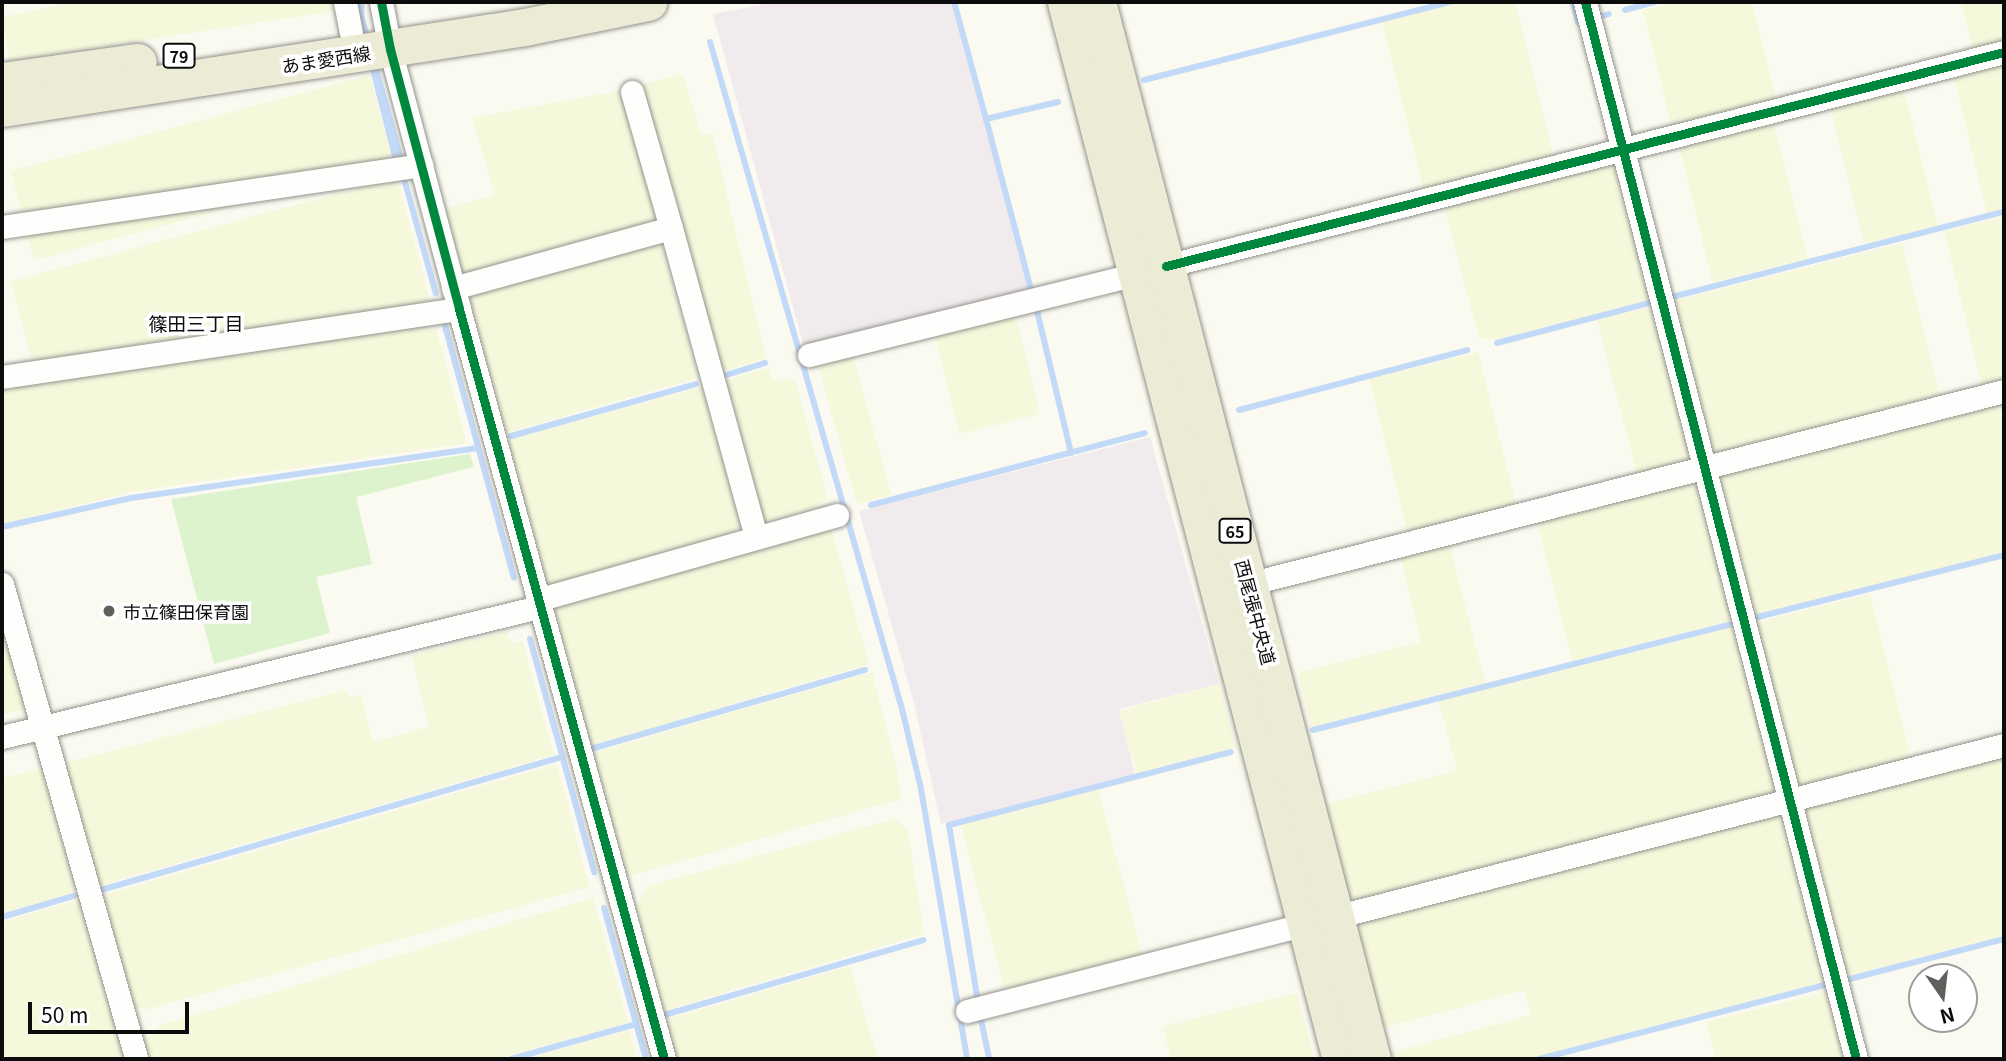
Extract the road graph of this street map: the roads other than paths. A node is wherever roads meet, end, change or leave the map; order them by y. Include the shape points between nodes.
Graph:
1 (537, 2) edge
2 (648, 2) edge
3 (1066, 2) edge
4 (1097, 2) edge
5 (1585, 2) edge
6 (366, 28) edge
7 (2004, 52) edge
8 (2, 85) edge
9 (632, 92) dead end
10 (1623, 149) junction
11 (421, 165) junction
12 (2, 228) edge
13 (671, 228) junction
14 (1151, 270) junction
15 (456, 298) junction
16 (809, 355) dead end
17 (2, 377) edge
18 (2004, 391) edge
19 (1705, 467) junction
20 (836, 515) dead end
21 (756, 537) junction
22 (2, 584) edge
23 (1248, 584) junction
24 (538, 604) junction
25 (44, 729) junction
26 (2, 737) edge
27 (2004, 745) edge
28 (1790, 800) junction
29 (1320, 920) junction
30 (967, 1011) dead end
31 (136, 1059) edge
32 (664, 1059) edge
33 (1341, 1059) edge
34 (1372, 1059) edge
35 (1856, 1059) edge

1 - 6 main road, あま愛西線 / 79
2 - 6 main road, あま愛西線 / 79 via 525,27
3 - 14 main road, 西尾張中央道 / 65
4 - 14 main road, 西尾張中央道 / 65
5 - 10 street
6 - 8 main road, あま愛西線 / 79
6 - 11 street
7 - 10 street
9 - 13 street
10 - 14 street
10 - 19 street
11 - 12 street
11 - 15 street
13 - 15 street
13 - 21 street
14 - 16 street
14 - 23 main road, 西尾張中央道 / 65
14 - 29 main road, 西尾張中央道 / 65
15 - 17 street
15 - 24 street
18 - 19 street
19 - 23 street
19 - 28 street
20 - 21 street
21 - 24 street
22 - 25 street
23 - 29 main road, 西尾張中央道 / 65
24 - 25 street
24 - 32 street
25 - 26 street
25 - 31 street
27 - 28 street
28 - 29 street
28 - 35 street
29 - 30 street
29 - 33 main road, 西尾張中央道 / 65
29 - 34 main road, 西尾張中央道 / 65

